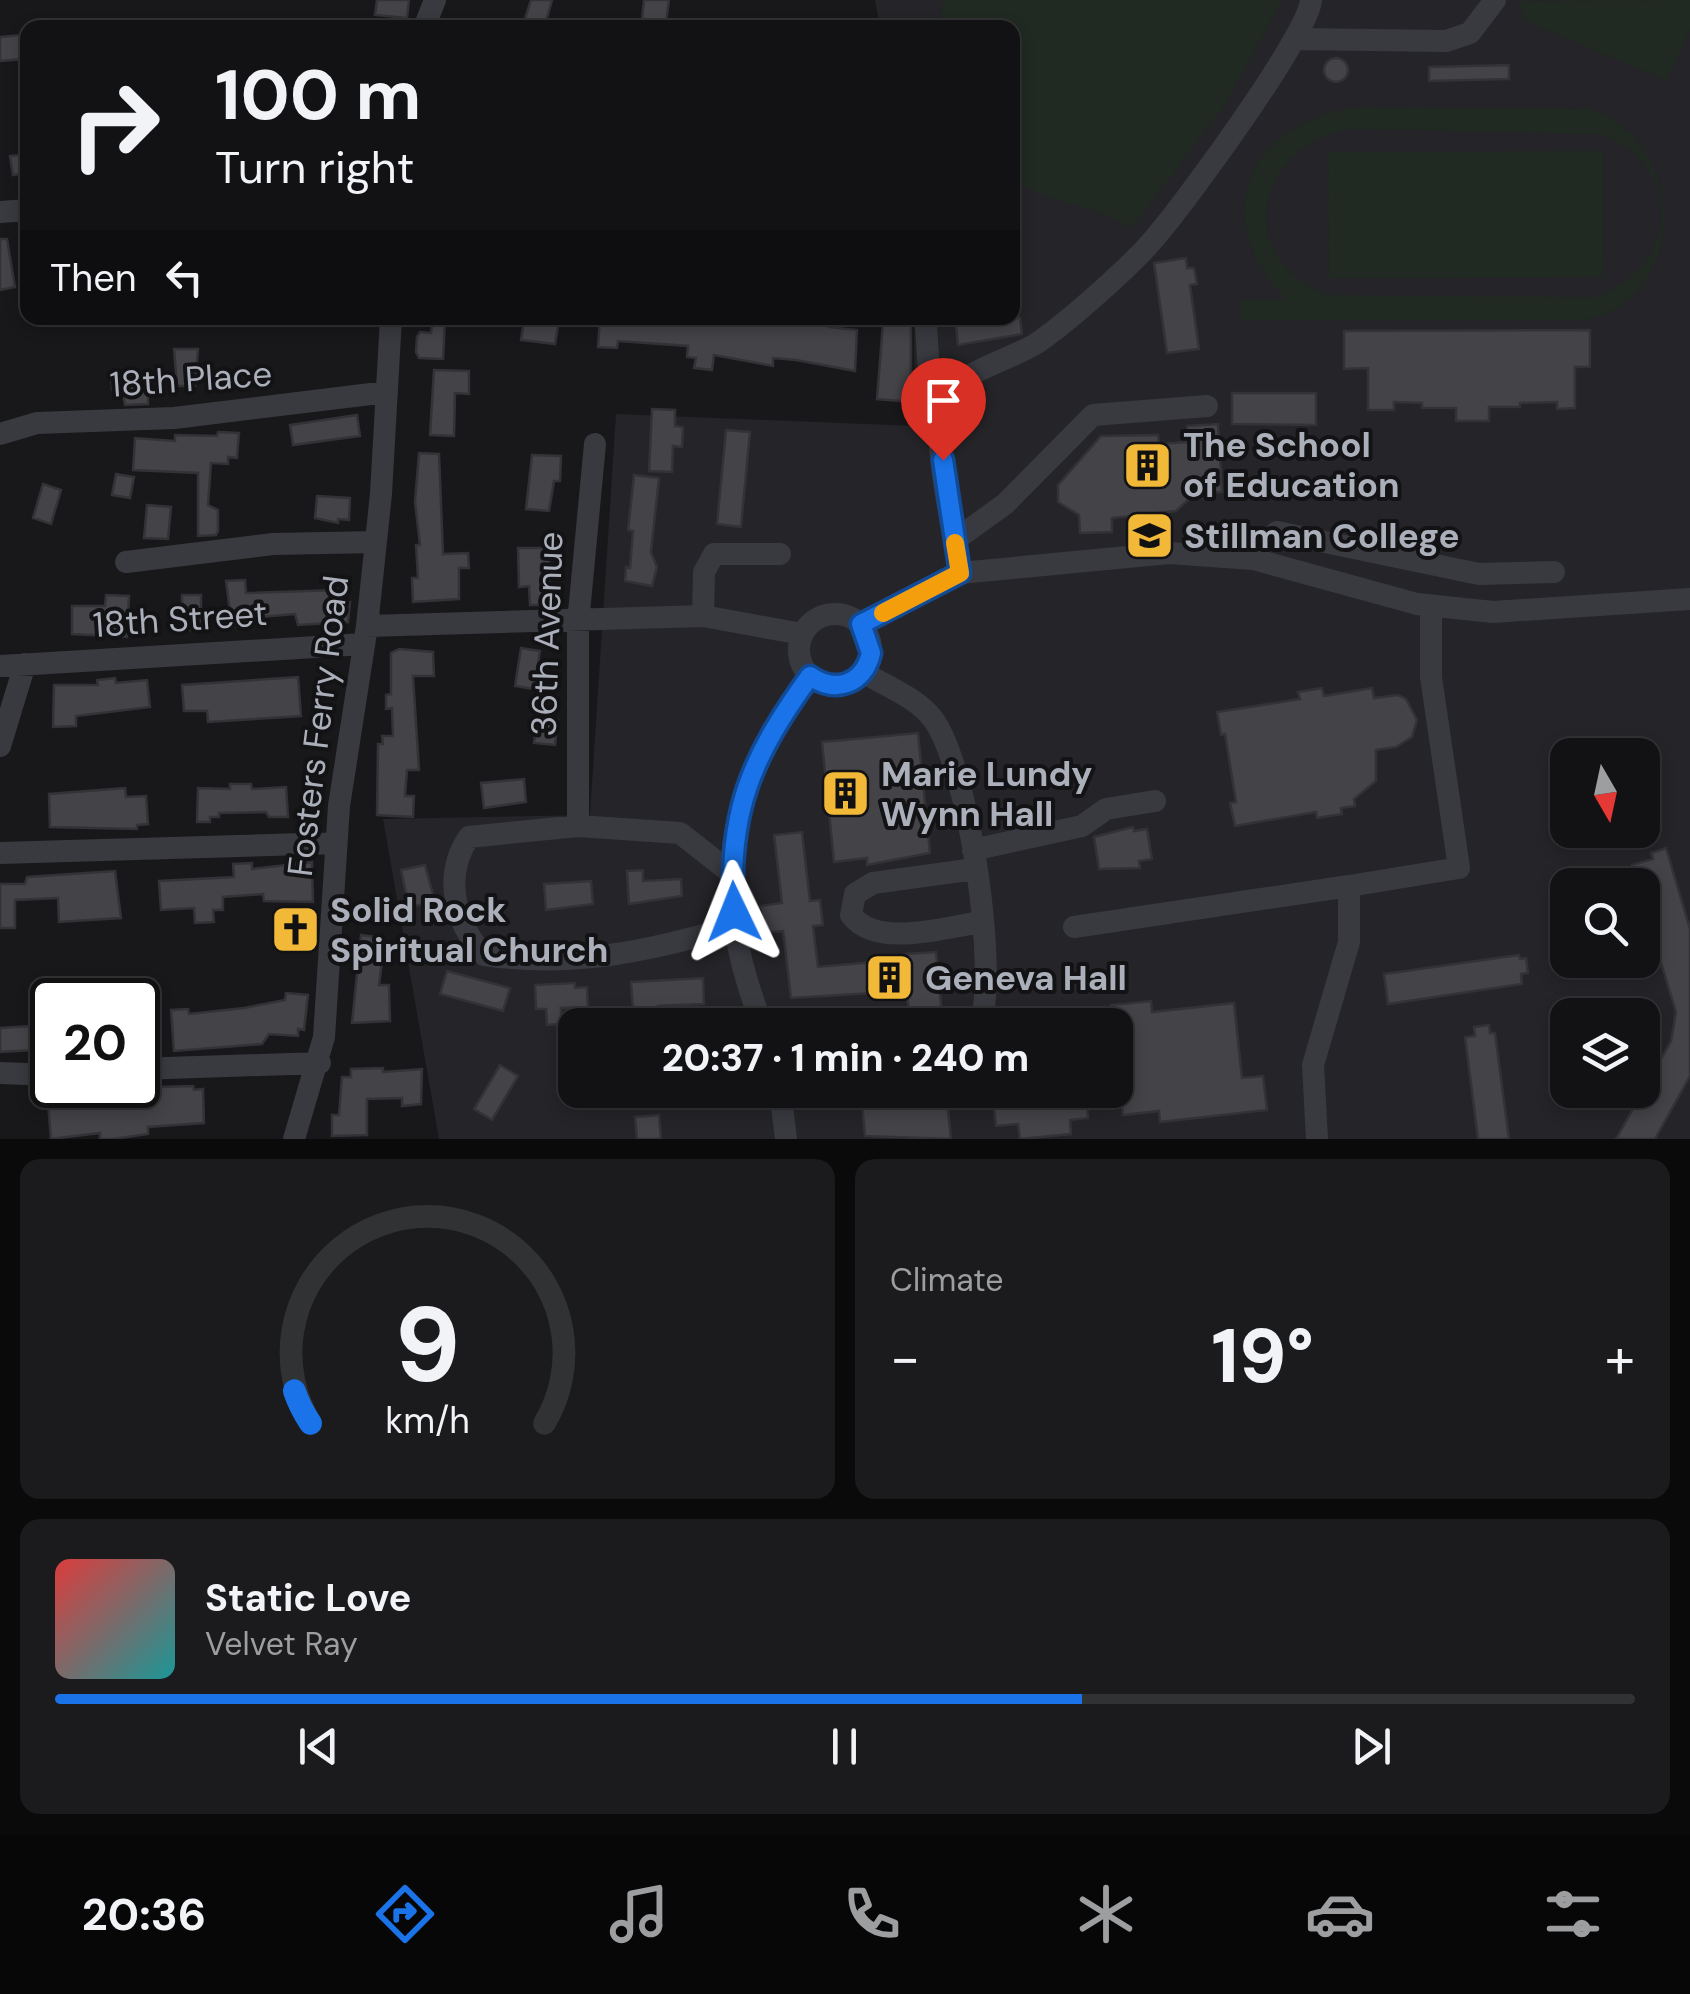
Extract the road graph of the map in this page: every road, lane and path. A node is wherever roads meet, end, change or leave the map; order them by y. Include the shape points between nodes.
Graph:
1 (1310, 0) edge
2 (1495, 0) edge
3 (1296, 39) junction
4 (391, 325) edge
5 (926, 326) dead end
6 (387, 392) junction
7 (946, 399) junction
8 (1207, 406) dead end
9 (0, 434) edge
10 (595, 444) dead end
11 (954, 540) junction
12 (376, 542) junction
13 (780, 554) dead end
14 (126, 562) dead end
15 (1286, 567) junction
16 (1554, 572) dead end
17 (960, 573) junction
18 (1496, 574) junction
19 (1690, 598) edge
20 (1431, 606) junction
21 (1493, 612) junction
22 (704, 616) junction
23 (578, 623) junction
24 (861, 624) junction
25 (802, 634) junction
26 (366, 635) junction
27 (26, 664) junction
28 (0, 666) edge
29 (864, 672) junction
30 (810, 676) junction
31 (0, 746) edge
32 (1154, 801) dead end
33 (578, 826) junction
34 (336, 843) junction
35 (0, 853) edge
36 (974, 860) junction
37 (731, 873) junction
38 (1349, 886) junction
39 (982, 922) junction
40 (736, 926) junction
41 (1074, 927) dead end
42 (756, 1008) edge
43 (982, 1008) edge
44 (320, 1063) junction
45 (160, 1068) edge
46 (0, 1073) edge
47 (30, 1074) edge
48 (782, 1108) edge
49 (294, 1139) edge
50 (786, 1139) edge
51 (1317, 1139) edge

1 - 3 street
2 - 3 street via 1470,33 1446,41
3 - 7 street via 1157,236 1040,341 958,385
4 - 6 street, Fosters Ferry Road
5 - 7 street via 929,372
6 - 9 street, 18th Place via 174,418 37,423
6 - 12 street, Fosters Ferry Road
7 - 11 street via 941,432
8 - 11 street via 1092,415 1005,504
10 - 23 street, 36th Avenue
11 - 17 street
12 - 14 street via 273,544
12 - 26 street, Fosters Ferry Road
13 - 22 street via 714,554 706,562
15 - 17 street via 1170,553
15 - 18 street via 1287,533
15 - 20 street
16 - 18 street
17 - 24 street
18 - 21 street
19 - 21 street
20 - 21 street
20 - 38 street via 1431,677 1459,868
22 - 23 street, 18th Street
22 - 25 street, 18th Street
23 - 26 street, 18th Street
23 - 33 street, 36th Avenue
24 - 25 street via 829,614
24 - 29 street via 871,653
25 - 30 street via 799,657
26 - 27 street, 18th Street
26 - 34 street, Fosters Ferry Road
27 - 28 street, 18th Street
27 - 31 street
29 - 30 street via 844,685
29 - 36 street via 934,720 948,747
30 - 37 street via 756,759 733,834
32 - 36 street via 1106,809 1082,826
33 - 37 street via 680,833
33 - 40 street via 469,837 457,854 456,909 484,955 583,961
34 - 35 street
34 - 44 street, Fosters Ferry Road
36 - 39 street
36 - 39 street via 873,883 855,894 851,915 865,930 884,933
37 - 40 street
38 - 41 street
38 - 51 street via 1346,956 1312,1065
39 - 43 street
40 - 42 street
44 - 45 street
44 - 49 street, Fosters Ferry Road
46 - 47 street
48 - 50 street

